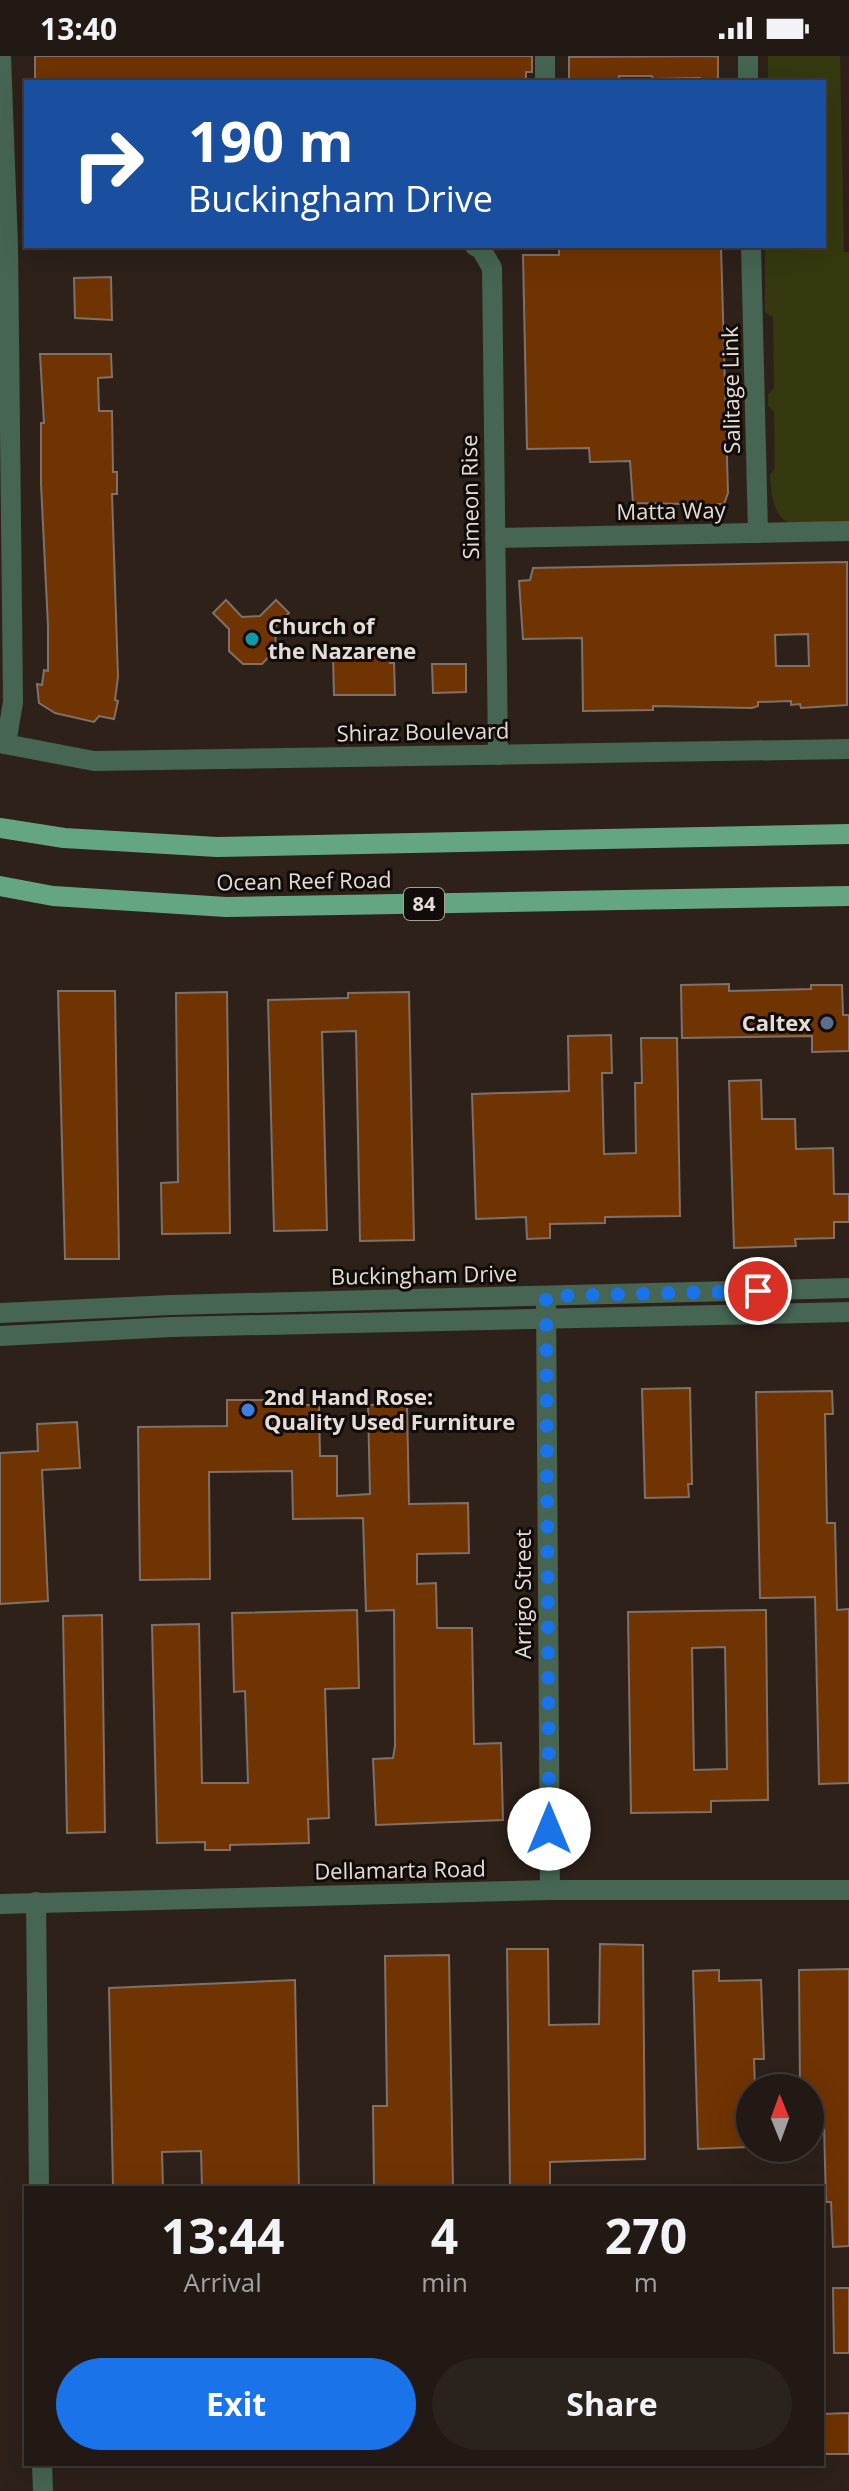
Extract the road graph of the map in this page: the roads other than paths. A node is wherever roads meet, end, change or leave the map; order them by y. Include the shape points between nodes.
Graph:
1 (1, 56) edge
2 (545, 56) edge
3 (748, 56) edge
4 (545, 80) edge
5 (748, 80) edge
6 (17, 246) edge
7 (479, 248) edge
8 (751, 248) edge
9 (849, 531) edge
10 (758, 533) junction
11 (495, 538) junction
12 (3, 744) edge
13 (849, 749) edge
14 (498, 755) junction
15 (0, 828) edge
16 (847, 834) edge
17 (0, 886) edge
18 (849, 896) edge
19 (849, 1288) edge
20 (546, 1296) junction
21 (849, 1312) edge
22 (0, 1313) edge
23 (547, 1319) junction
24 (0, 1336) edge
25 (550, 1890) junction
26 (849, 1890) edge
27 (36, 1902) junction
28 (0, 1904) edge
29 (39, 2186) edge
30 (42, 2466) edge
31 (43, 2491) edge

1 - 6 street
2 - 4 street
3 - 5 street
6 - 12 street via 13,702
7 - 11 street, Simeon Rise via 492,268
8 - 10 street, Salitage Link
9 - 10 street, Matta Way
10 - 11 street, Matta Way
11 - 14 street, Simeon Rise
12 - 14 street, Shiraz Boulevard via 94,761
13 - 14 street, Shiraz Boulevard
15 - 16 main road, Ocean Reef Road via 64,838 217,847
17 - 18 main road, Ocean Reef Road / 84 via 53,896 226,907
19 - 20 street, Buckingham Drive
20 - 22 street, Buckingham Drive
20 - 23 street, Arrigo Street
21 - 23 street
23 - 24 street
23 - 25 street, Arrigo Street
25 - 26 street, Dellamarta Road
25 - 27 street, Dellamarta Road
27 - 28 street, Dellamarta Road
27 - 29 street
30 - 31 street

